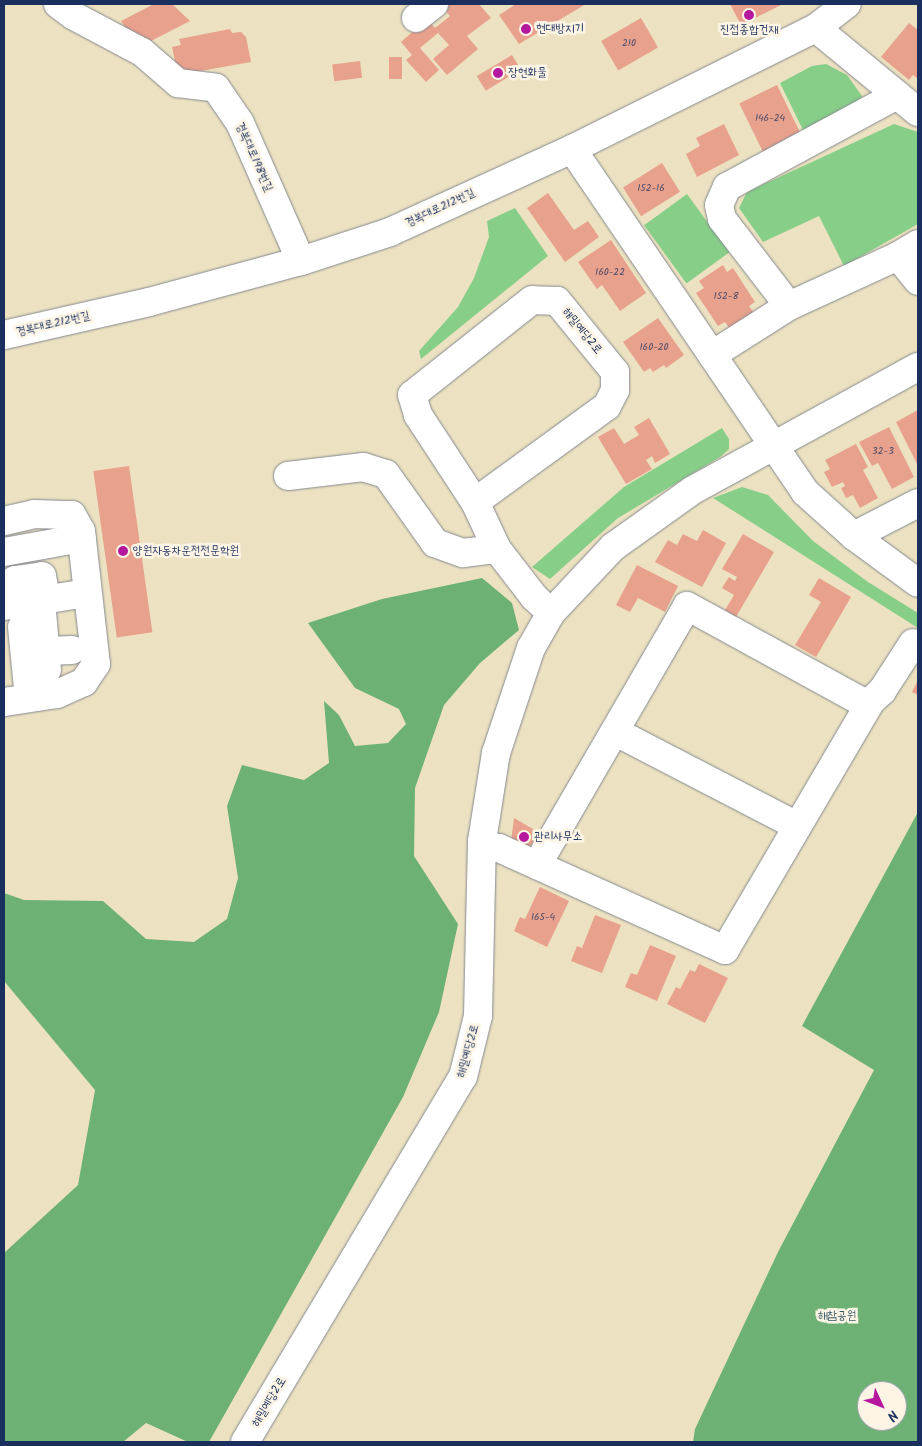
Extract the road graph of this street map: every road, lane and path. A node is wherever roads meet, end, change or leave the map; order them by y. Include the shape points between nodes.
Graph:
1 (58, 4) edge
2 (847, 4) edge
3 (816, 28) junction
4 (897, 95) junction
5 (918, 112) edge
6 (572, 149) junction
7 (908, 250) edge
8 (301, 261) junction
9 (918, 281) edge
10 (789, 306) junction
11 (4, 335) edge
12 (712, 355) junction
13 (918, 367) edge
14 (773, 446) junction
15 (288, 476) dead end
16 (475, 502) junction
17 (918, 503) edge
18 (4, 521) edge
19 (854, 536) junction
20 (82, 538) junction
21 (497, 549) junction
22 (4, 553) edge
23 (4, 574) edge
24 (918, 583) edge
25 (87, 593) junction
26 (551, 613) junction
27 (28, 628) edge
28 (914, 643) dead end
29 (72, 650) dead end
30 (16, 700) edge
31 (868, 705) junction
32 (616, 732) junction
33 (798, 826) junction
34 (482, 845) junction
35 (537, 865) junction
36 (245, 1442) edge

1 - 8 street, 경복대로198번길 via 142,52 178,84 216,88 240,123
2 - 3 street, 경복대로212번길
3 - 4 street
3 - 6 street, 경복대로212번길
4 - 5 street
4 - 10 street via 726,187 719,205 722,219
6 - 8 street, 경복대로212번길 via 390,232
6 - 12 street
7 - 9 street
7 - 10 street
8 - 11 street, 경복대로212번길 via 149,302
10 - 12 street
12 - 14 street
13 - 14 street, 해밀예당2로
14 - 19 street via 806,492
14 - 26 street, 해밀예당2로 via 693,490 613,547
15 - 21 street via 363,467 386,474 435,543 463,552
16 - 16 street, 해밀예당2로 via 418,415 412,395 532,300 557,301 615,372 615,390 607,406
16 - 21 street, 해밀예당2로
17 - 19 street
18 - 20 street via 34,514 72,515
19 - 24 street
20 - 22 street
20 - 25 street
21 - 26 street, 해밀예당2로 via 534,597
22 - 23 street
25 - 27 street
25 - 30 street via 96,664 84,682 57,694
26 - 34 street, 해밀예당2로 via 531,648 504,724 496,753
27 - 29 street
27 - 30 street
28 - 31 street via 882,691
31 - 32 street via 687,606
31 - 33 street
32 - 33 street
32 - 35 street
33 - 35 street via 725,950
34 - 35 street via 499,848
34 - 36 street, 해밀예당2로 via 478,1016 462,1077

